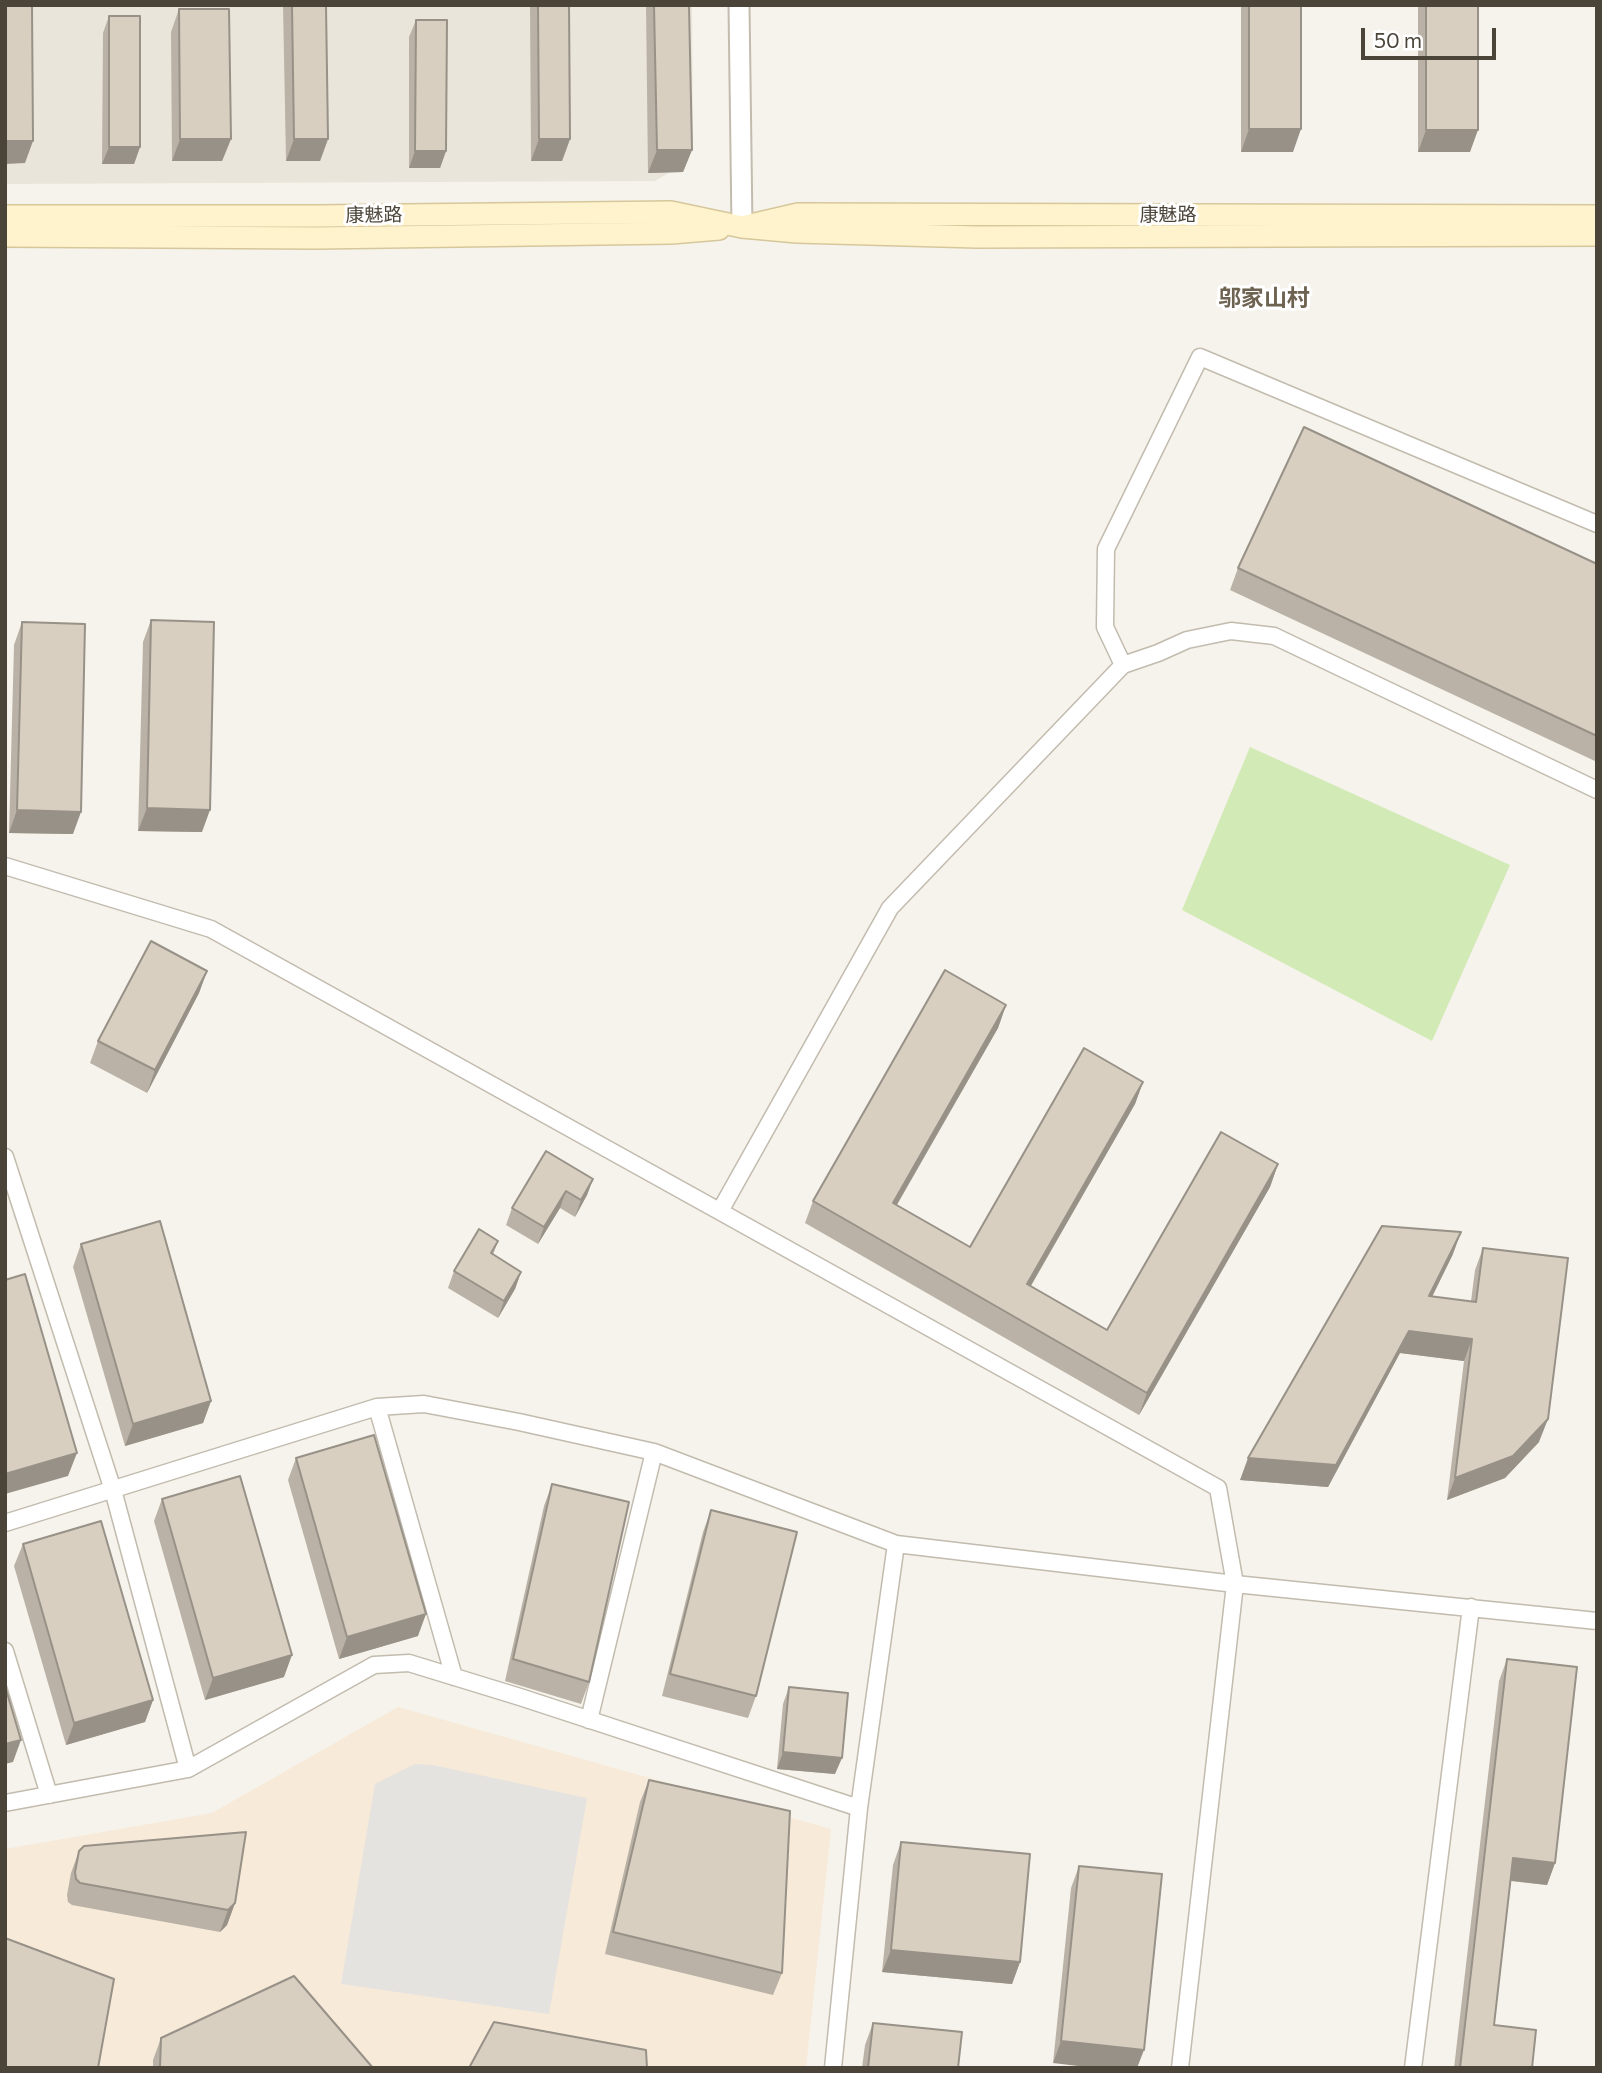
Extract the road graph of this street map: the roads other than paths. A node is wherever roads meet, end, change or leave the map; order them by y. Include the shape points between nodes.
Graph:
1 (739, 5) edge
2 (5, 216) edge
3 (1597, 216) edge
4 (742, 227) junction
5 (1597, 235) edge
6 (5, 236) edge
7 (1597, 524) edge
8 (1123, 665) junction
9 (1597, 790) edge
10 (9, 867) edge
11 (5, 884) edge
12 (5, 1157) edge
13 (720, 1211) junction
14 (377, 1407) junction
15 (654, 1452) junction
16 (113, 1490) junction
17 (5, 1523) edge
18 (896, 1544) junction
19 (1235, 1584) junction
20 (1471, 1607) junction
21 (1597, 1620) edge
22 (5, 1651) edge
23 (454, 1677) junction
24 (589, 1720) junction
25 (188, 1769) junction
26 (49, 1795) junction
27 (5, 1803) edge
28 (859, 1808) junction
29 (834, 2068) edge
30 (1180, 2068) edge
31 (1413, 2068) edge

1 - 4 street
2 - 4 main road, 康魅路 via 671,212
3 - 4 main road, 康魅路 via 798,214
4 - 5 main road, 康魅路 via 977,237
4 - 6 main road, 康魅路 via 671,233 317,238
7 - 8 street via 1200,357 1106,549 1105,627
8 - 9 street via 1187,640 1231,631 1274,636
8 - 13 street via 890,908
10 - 11 street
10 - 13 street via 211,929
12 - 16 street
13 - 19 street via 1217,1488
14 - 15 street via 424,1404
14 - 16 street
14 - 23 street
15 - 18 street
15 - 24 street
16 - 17 street
16 - 25 street
18 - 19 street
18 - 28 street
19 - 20 street
19 - 30 street
20 - 21 street
20 - 31 street
22 - 26 street
23 - 24 street
23 - 25 street via 409,1663 374,1665
24 - 28 street
25 - 26 street
26 - 27 street
28 - 29 street

